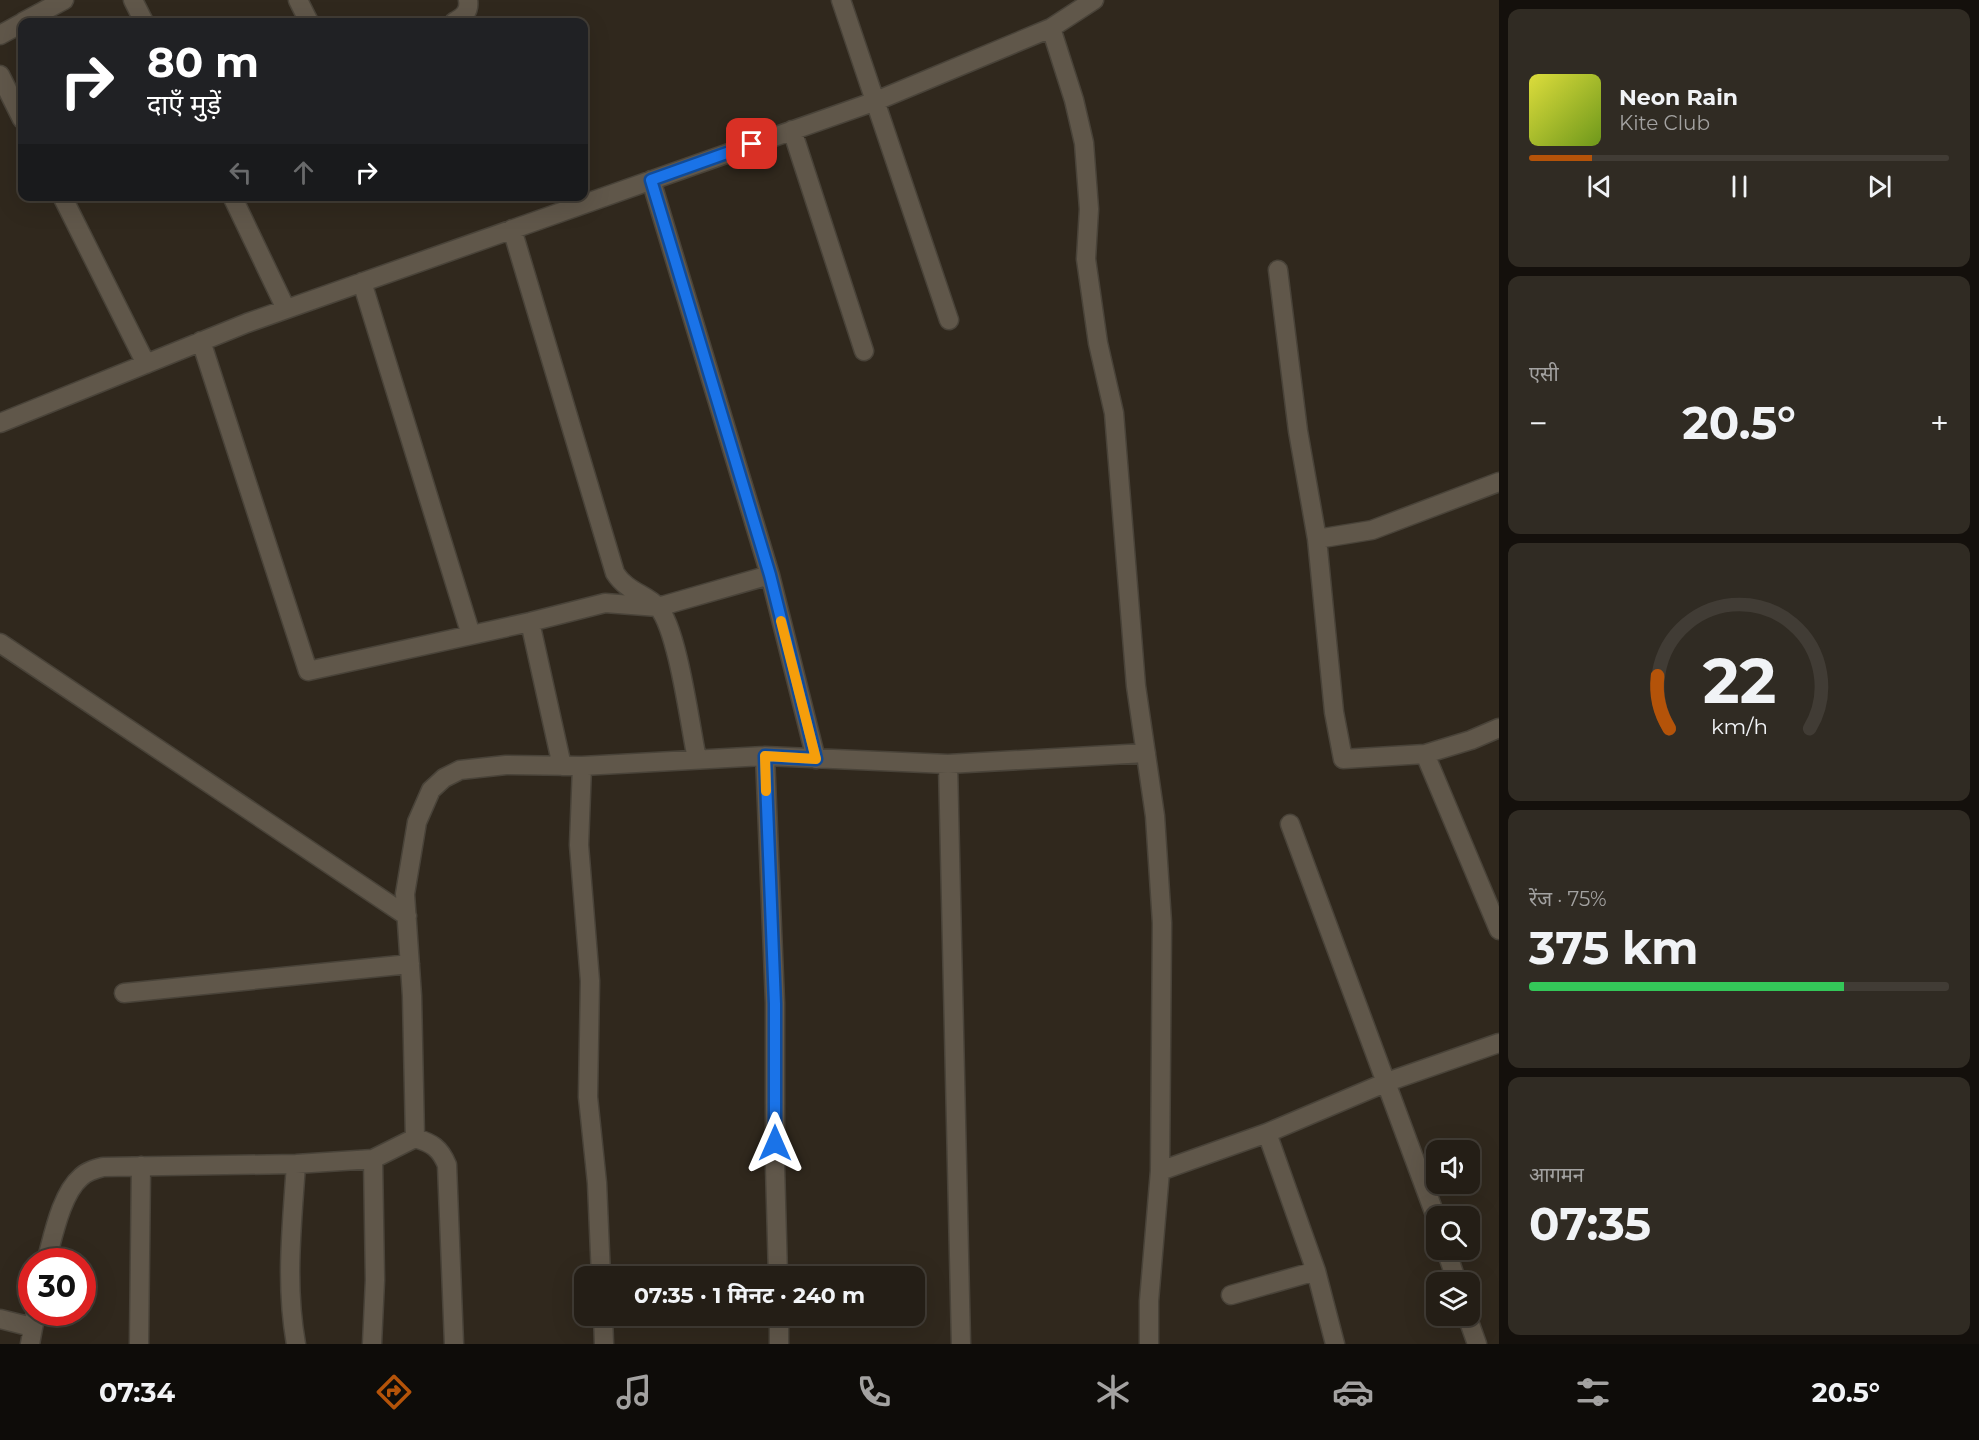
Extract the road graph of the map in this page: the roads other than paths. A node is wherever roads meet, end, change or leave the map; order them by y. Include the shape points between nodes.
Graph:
1 (64, 0) edge
2 (133, 0) edge
3 (298, 0) edge
4 (468, 0) edge
5 (841, 0) edge
6 (1094, 0) edge
7 (32, 18) edge
8 (142, 18) edge
9 (307, 18) edge
10 (460, 18) edge
11 (18, 26) edge
12 (1051, 28) junction
13 (0, 35) edge
14 (0, 75) edge
15 (876, 101) junction
16 (18, 111) edge
17 (792, 130) junction
18 (651, 180) junction
19 (64, 201) edge
20 (233, 201) edge
21 (512, 229) junction
22 (1278, 270) dead end
23 (362, 282) junction
24 (286, 309) junction
25 (949, 320) dead end
26 (201, 342) junction
27 (864, 351) dead end
28 (146, 364) junction
29 (0, 423) edge
30 (1499, 482) edge
31 (1317, 539) junction
32 (770, 575) junction
33 (658, 607) junction
34 (530, 622) junction
35 (471, 635) junction
36 (0, 643) edge
37 (1499, 728) edge
38 (1146, 753) junction
39 (1425, 753) junction
40 (765, 756) junction
41 (697, 759) junction
42 (816, 759) junction
43 (948, 764) junction
44 (562, 766) junction
45 (582, 766) junction
46 (1290, 825) dead end
47 (406, 916) junction
48 (1499, 930) edge
49 (410, 964) junction
50 (124, 993) dead end
51 (1499, 1043) edge
52 (1387, 1082) junction
53 (1267, 1132) junction
54 (415, 1138) junction
55 (373, 1159) junction
56 (296, 1164) junction
57 (141, 1166) junction
58 (1160, 1171) junction
59 (1432, 1206) edge
60 (50, 1248) edge
61 (601, 1266) edge
62 (778, 1266) edge
63 (1316, 1271) junction
64 (1231, 1295) dead end
65 (0, 1319) edge
66 (603, 1326) edge
67 (779, 1326) edge
68 (1471, 1326) edge
69 (33, 1328) edge
70 (139, 1344) edge
71 (296, 1344) edge
72 (372, 1344) edge
73 (454, 1344) edge
74 (604, 1344) edge
75 (779, 1344) edge
76 (961, 1344) edge
77 (1149, 1344) edge
78 (1335, 1344) edge
79 (1477, 1344) edge

1 - 7 street
2 - 8 street
3 - 9 street
4 - 10 street via 469,6
5 - 15 street
6 - 12 street
11 - 13 street
12 - 15 street
12 - 38 street via 1084,143 1089,209 1086,259 1098,343 1114,412 1136,686
14 - 16 street
15 - 17 street
15 - 25 street
17 - 18 street
17 - 27 street
18 - 21 street
18 - 32 street
19 - 28 street
20 - 24 street
21 - 23 street
21 - 33 street via 615,573 621,583
22 - 31 street via 1298,431
23 - 24 street
23 - 35 street
24 - 26 street
26 - 28 street
26 - 35 street via 308,671
28 - 29 street
30 - 31 street via 1372,530
31 - 39 street via 1334,712 1343,759
32 - 33 street
32 - 42 street
33 - 34 street via 605,603
33 - 41 street via 672,634
34 - 35 street
34 - 44 street
36 - 47 street
37 - 39 street
38 - 43 street
38 - 58 street via 1155,816 1162,923
39 - 48 street
40 - 41 street
40 - 42 street
40 - 62 street via 775,1004
41 - 45 street
42 - 43 street
43 - 76 street
44 - 45 street
44 - 47 street via 506,765 460,770 430,790 417,822 405,894
45 - 61 street via 579,845 590,981 588,1097
46 - 52 street
47 - 49 street
49 - 50 street
49 - 54 street
51 - 52 street
52 - 53 street
52 - 59 street
53 - 58 street
53 - 63 street
54 - 55 street
54 - 73 street via 437,1148 447,1165
55 - 56 street
55 - 72 street
56 - 57 street
56 - 71 street via 290,1263 290,1312
57 - 60 street via 103,1167 81,1176 64,1205
57 - 70 street
58 - 77 street
63 - 64 street
63 - 78 street
65 - 69 street
66 - 74 street
67 - 75 street
68 - 79 street

